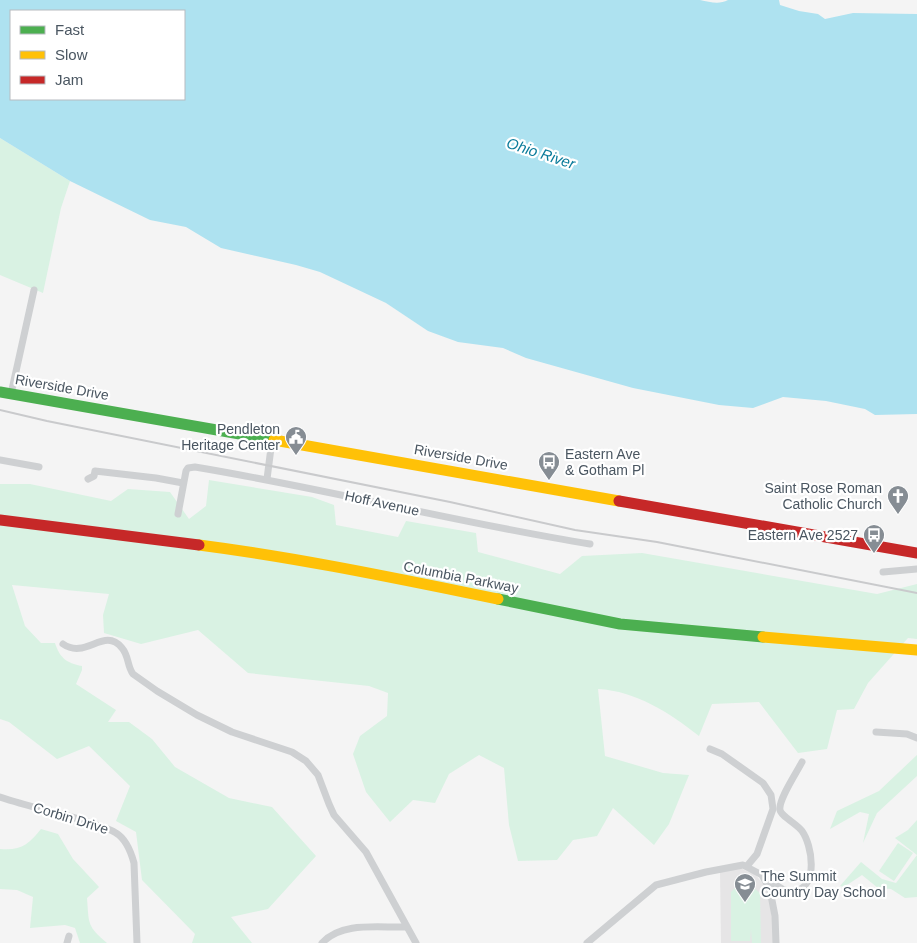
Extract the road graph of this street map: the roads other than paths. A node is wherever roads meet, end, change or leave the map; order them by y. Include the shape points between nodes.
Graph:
1 (34, 290) dead end
2 (5, 393) edge
3 (272, 440) junction
4 (0, 460) edge
5 (39, 467) dead end
6 (88, 479) dead end
7 (266, 479) junction
8 (183, 482) junction
9 (178, 514) dead end
10 (0, 520) edge
11 (590, 544) dead end
12 (917, 553) edge
13 (917, 569) edge
14 (883, 572) dead end
15 (64, 644) dead end
16 (917, 650) edge
17 (876, 732) dead end
18 (917, 738) edge
19 (710, 749) dead end
20 (802, 762) dead end
21 (0, 797) edge
22 (747, 866) junction
23 (762, 875) junction
24 (406, 927) junction
25 (136, 943) edge
26 (322, 943) edge
27 (416, 943) edge
28 (587, 943) edge
29 (776, 943) edge

1 - 2 street
2 - 3 main road, Riverside Drive
3 - 7 street
3 - 12 main road, Riverside Drive
4 - 5 street
6 - 8 street via 95,472
7 - 8 street, Hoff Avenue via 192,467 186,471
7 - 11 street, Hoff Avenue via 532,535
8 - 9 street
10 - 16 main road, Columbia Parkway via 251,552 620,624
13 - 14 street
15 - 24 street via 80,650 104,640 115,642 125,651 133,674 157,691 232,732 292,752 306,761 318,775 334,814 366,852
17 - 18 street via 907,734
19 - 22 street via 763,783 771,795 772,814 757,854
20 - 23 street via 781,801 780,810 808,842 812,857 810,875 802,887 793,892 784,890
21 - 25 street, Corbin Drive via 117,833 132,854 134,863
22 - 23 street
22 - 28 street via 658,884
23 - 29 street via 774,904
24 - 26 street via 347,930
24 - 27 street

